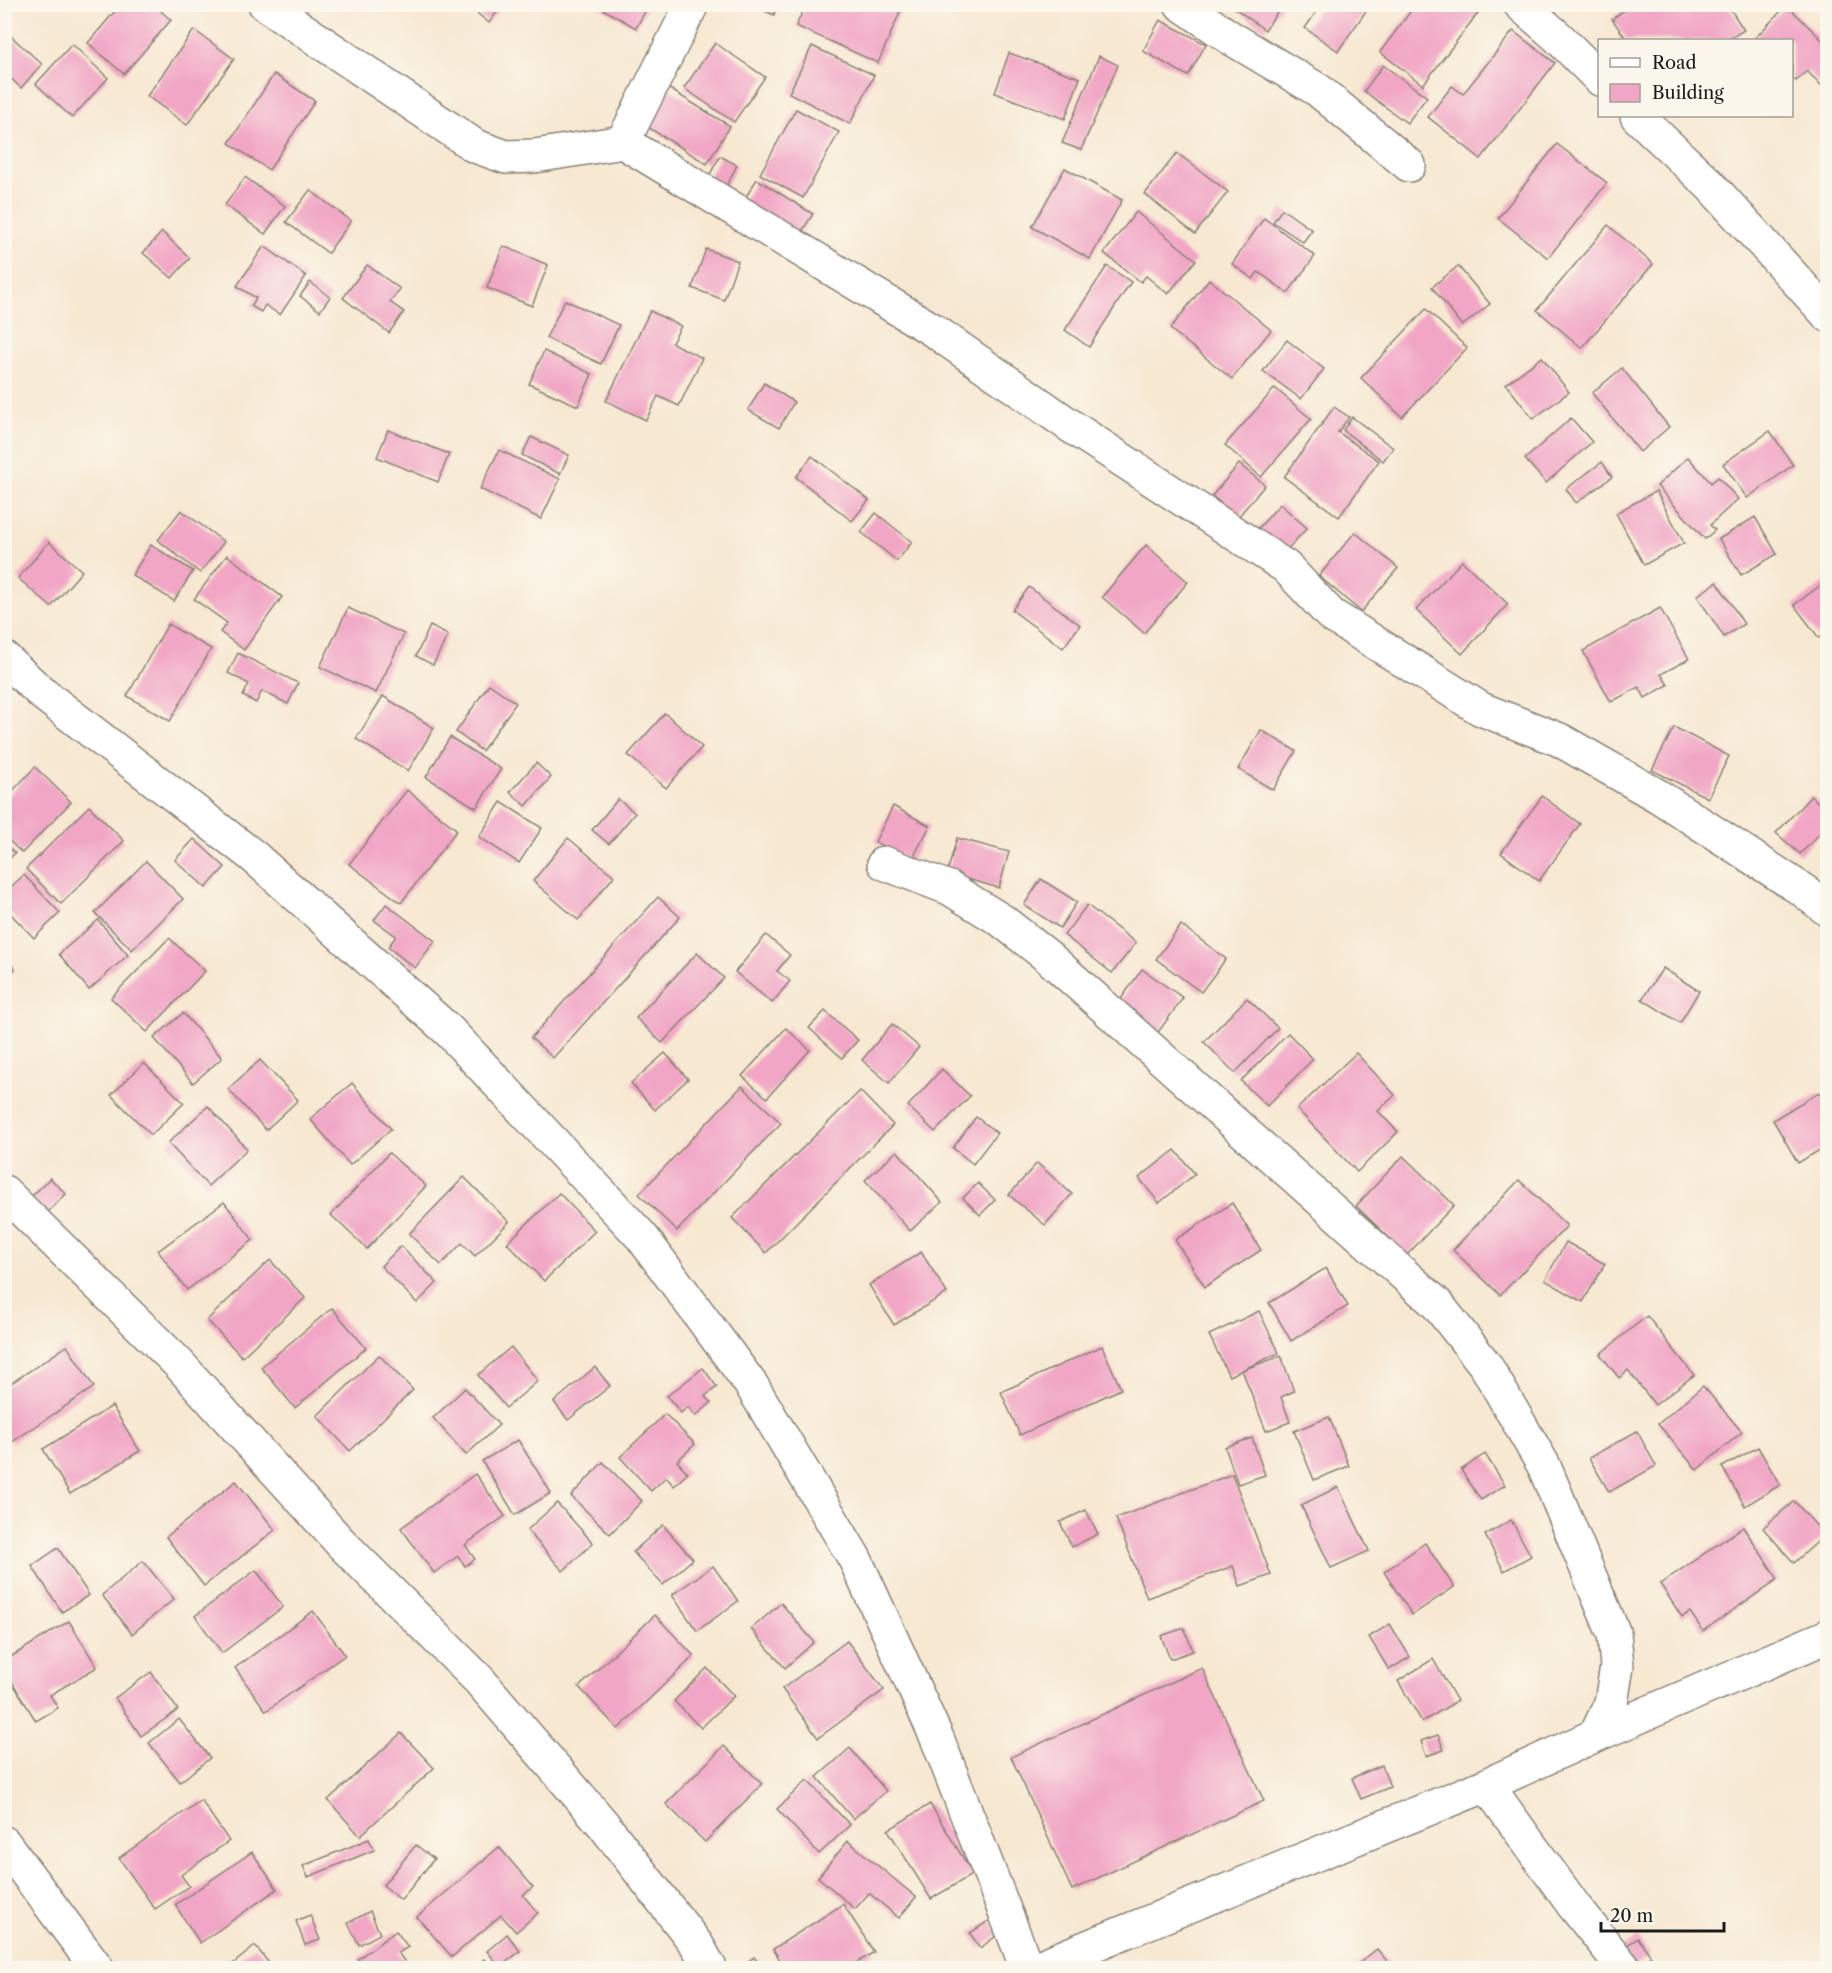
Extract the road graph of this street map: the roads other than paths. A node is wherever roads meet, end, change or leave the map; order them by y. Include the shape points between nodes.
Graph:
1 (265, 4) edge
2 (692, 4) edge
3 (1181, 4) edge
4 (1521, 4) edge
5 (1598, 78) edge
6 (1638, 117) edge
7 (623, 142) junction
8 (1409, 165) dead end
9 (1827, 315) edge
10 (4, 658) edge
11 (884, 863) dead end
12 (1827, 910) edge
13 (4, 1192) edge
14 (1826, 1640) edge
15 (1596, 1735) junction
16 (1487, 1785) junction
17 (4, 1843) edge
18 (97, 1968) edge
19 (710, 1968) edge
20 (1027, 1968) edge
21 (1036, 1968) edge
22 (1624, 1968) edge

1 - 7 street via 475,146 506,157
2 - 7 street
3 - 8 street via 1318,90
4 - 5 street
6 - 9 street via 1710,185
7 - 12 street via 933,330 1075,429 1286,567 1331,615 1480,709 1560,740 1658,796
10 - 20 street via 43,694 253,856 449,1031 642,1237 752,1386 855,1559 937,1738
11 - 15 street via 949,888 1001,920 1038,949 1437,1304 1486,1366 1544,1466 1614,1634 1617,1666 1611,1703
13 - 19 street via 179,1364 341,1543 479,1680 603,1824 697,1945
14 - 15 street
15 - 16 street
16 - 21 street
16 - 22 street
17 - 18 street

